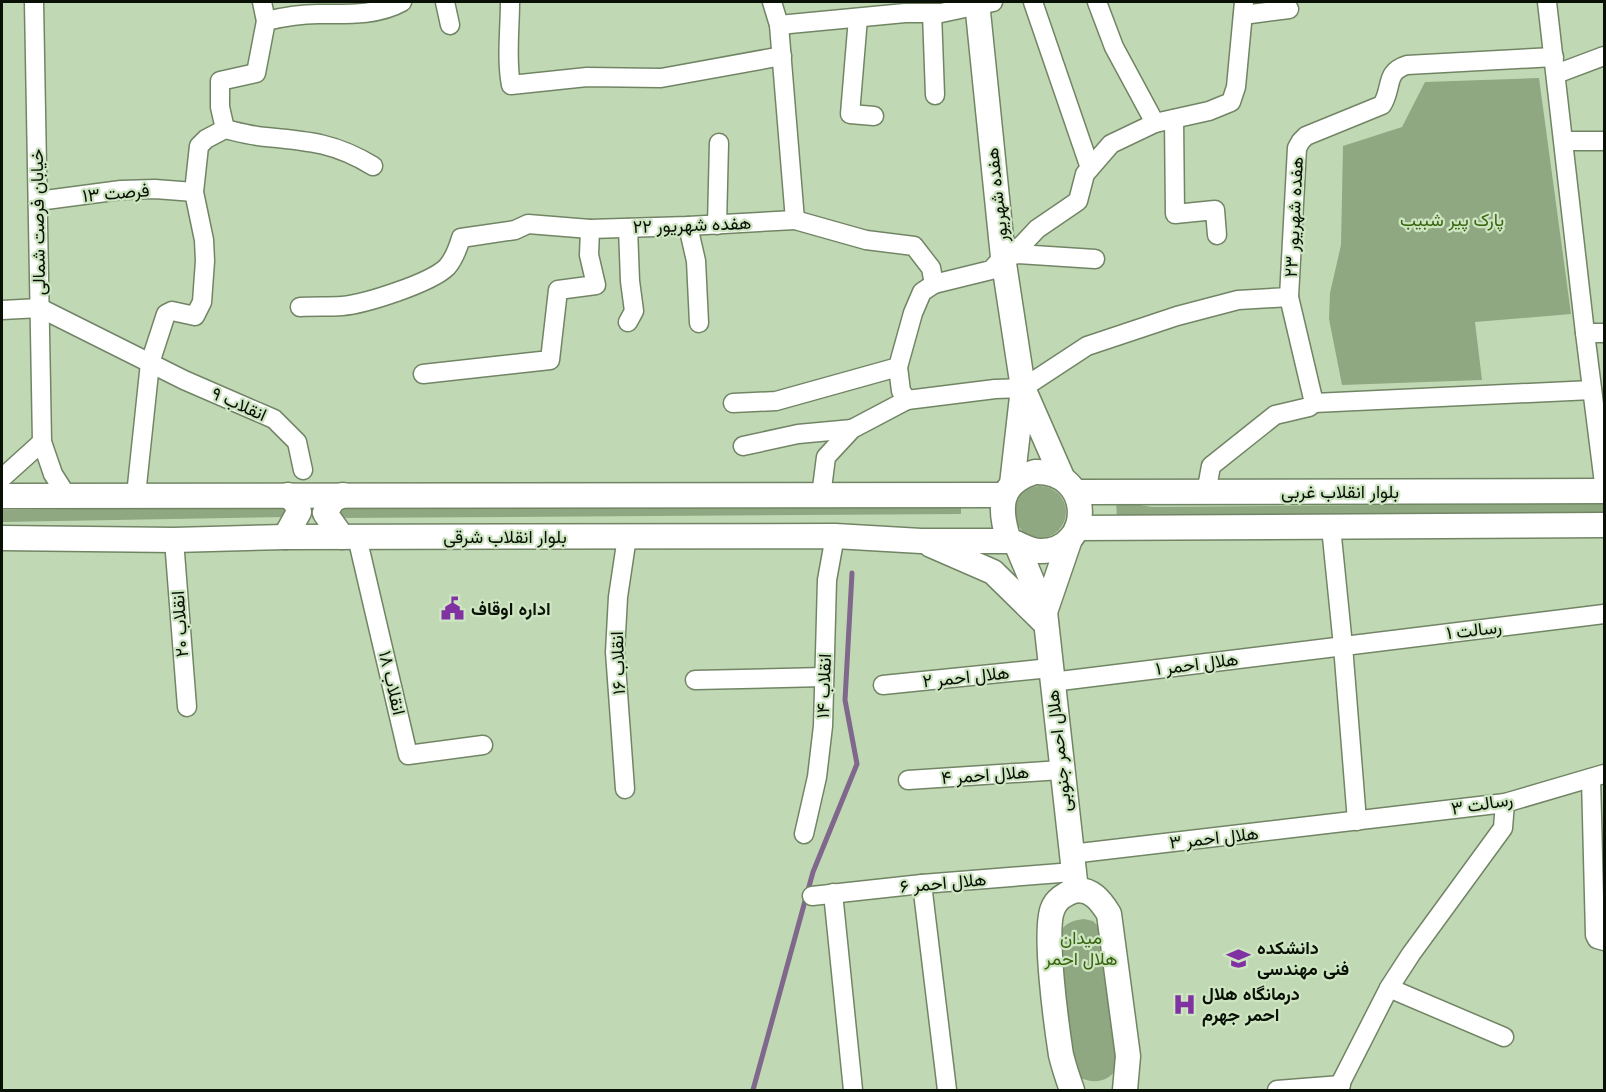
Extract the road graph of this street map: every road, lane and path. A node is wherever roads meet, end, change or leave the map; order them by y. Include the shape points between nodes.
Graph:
1 (34, 2) edge
2 (262, 2) edge
3 (402, 2) edge
4 (445, 2) edge
5 (510, 2) edge
6 (772, 2) edge
7 (982, 2) edge
8 (1033, 2) edge
9 (1097, 2) edge
10 (1547, 2) edge
11 (905, 8) edge
12 (1243, 8) edge
13 (1289, 9) dead end
14 (932, 13) junction
15 (858, 18) junction
16 (266, 21) junction
17 (450, 26) dead end
18 (779, 26) junction
19 (782, 56) junction
20 (1605, 56) edge
21 (1555, 65) junction
22 (935, 95) dead end
23 (874, 116) dead end
24 (1174, 119) junction
25 (1155, 123) junction
26 (225, 129) junction
27 (1564, 141) junction
28 (1605, 141) edge
29 (719, 142) dead end
30 (373, 166) dead end
31 (1090, 168) junction
32 (194, 192) junction
33 (38, 201) junction
34 (795, 220) junction
35 (717, 225) junction
36 (688, 226) junction
37 (628, 228) junction
38 (590, 229) junction
39 (1217, 235) dead end
40 (1003, 257) junction
41 (1095, 259) dead end
42 (934, 284) junction
43 (1289, 297) junction
44 (300, 307) dead end
45 (40, 309) junction
46 (2, 310) edge
47 (628, 322) dead end
48 (699, 323) dead end
49 (1585, 333) junction
50 (1605, 333) edge
51 (150, 363) junction
52 (898, 367) junction
53 (423, 374) dead end
54 (1023, 388) junction
55 (1592, 390) junction
56 (907, 400) junction
57 (733, 403) dead end
58 (1314, 403) junction
59 (852, 429) junction
60 (42, 442) junction
61 (743, 446) dead end
62 (303, 470) dead end
63 (2, 478) edge
64 (1605, 483) edge
65 (1069, 485) junction
66 (1008, 489) junction
67 (1605, 491) edge
68 (1206, 493) junction
69 (136, 495) junction
70 (288, 495) junction
71 (343, 495) junction
72 (2, 496) edge
73 (67, 496) junction
74 (821, 496) junction
75 (1605, 525) edge
76 (1330, 527) junction
77 (1074, 534) junction
78 (836, 536) junction
79 (285, 537) junction
80 (349, 537) junction
81 (627, 537) junction
82 (2, 538) edge
83 (174, 540) junction
84 (921, 541) junction
85 (1012, 542) junction
86 (1605, 614) edge
87 (1045, 618) junction
88 (1343, 646) junction
89 (1051, 675) junction
90 (824, 677) junction
91 (695, 680) dead end
92 (883, 685) dead end
93 (186, 707) dead end
94 (483, 745) dead end
95 (1061, 770) junction
96 (1598, 776) edge
97 (908, 780) dead end
98 (625, 789) dead end
99 (1505, 803) junction
100 (1358, 821) junction
101 (804, 834) dead end
102 (1073, 872) junction
103 (922, 884) junction
104 (833, 893) junction
105 (812, 896) dead end
106 (1605, 941) edge
107 (1389, 988) junction
108 (1504, 1037) dead end
109 (1339, 1088) edge
110 (853, 1090) edge
111 (947, 1090) edge
112 (1072, 1090) edge
113 (1125, 1090) edge
114 (1277, 1090) edge

1 - 33 street, خیابان فرصت شمالی
2 - 16 street
3 - 16 street via 351,15 292,15
4 - 17 street
5 - 19 street via 511,85 587,77 661,78
6 - 18 street
7 - 14 street
7 - 40 main road, هفده شهریور
8 - 31 street
9 - 25 street via 1114,47
10 - 21 street
11 - 14 street
11 - 15 street
12 - 13 street
12 - 24 street via 1236,87 1231,102
14 - 22 street
15 - 18 street
15 - 23 street via 850,114
16 - 26 street via 256,73 220,81
18 - 19 street
19 - 34 street
20 - 21 street
21 - 27 street
21 - 43 street, هفده شهریور ۲۳ via 1407,65 1393,73 1382,105 1306,136 1297,148
24 - 25 street
24 - 39 street via 1176,214 1215,210
25 - 31 street via 1111,144
26 - 30 street via 338,148
26 - 32 street via 199,146
27 - 28 street
27 - 49 street
29 - 35 street
31 - 40 street via 1078,201
32 - 33 street, فرصت ۱۳ via 121,190
32 - 51 street via 204,240 202,302 195,316 172,311 166,314
33 - 45 street, خیابان فرصت شمالی
34 - 35 street, هفده شهریور ۲۲
34 - 42 street, هفده شهریور ۲۲ via 866,240 914,246 931,268
35 - 36 street, هفده شهریور ۲۲
36 - 37 street, هفده شهریور ۲۲
36 - 48 street via 696,261
37 - 38 street, هفده شهریور ۲۲
37 - 47 street via 634,311
38 - 44 street, هفده شهریور ۲۲ via 528,224 515,230 461,238 446,267 427,281 344,306
38 - 53 street via 589,255 596,285 558,290 550,360
40 - 41 street
40 - 42 street via 991,270
40 - 54 main road, هفده شهریور
42 - 52 street via 922,292
43 - 54 street, هفده شهریور ۲۳ via 1238,300 1086,346
43 - 58 street
45 - 46 street
45 - 51 street, انقلاب ۹
45 - 60 street, خیابان فرصت شمالی
49 - 50 street
49 - 55 street
51 - 62 street, انقلاب ۹ via 274,419 297,442
51 - 69 street
52 - 56 street via 901,391
52 - 57 street via 776,400
54 - 56 street
54 - 65 main road, هفده شهریور
54 - 66 main road, هفده شهریور
55 - 58 street
55 - 64 street
56 - 59 street
58 - 68 street via 1275,414 1211,466
59 - 61 street via 798,434
59 - 74 street via 826,457
60 - 63 street
60 - 73 street, خیابان فرصت شمالی via 53,474
65 - 66 main road via 1053,474 1035,472
65 - 68 main road, بلوار انقلاب غربی
65 - 77 main road via 1080,504
66 - 74 main road
66 - 85 main road via 1001,508 1002,521
67 - 68 main road, بلوار انقلاب غربی
69 - 70 main road
69 - 73 main road
70 - 71 main road
70 - 79 main road via 299,512
71 - 74 main road
71 - 80 main road via 333,500 325,513
72 - 73 main road
75 - 76 main road, بلوار انقلاب غربی
76 - 77 main road, بلوار انقلاب غربی
76 - 88 street
77 - 85 main road via 1062,546 1041,551
77 - 87 main road, هلال احمر جنوبی
78 - 81 main road, بلوار انقلاب شرقی
78 - 84 main road, بلوار انقلاب شرقی
78 - 90 street, انقلاب ۱۴ via 827,580
79 - 80 main road, بلوار انقلاب شرقی
79 - 83 main road, بلوار انقلاب شرقی
80 - 81 main road, بلوار انقلاب شرقی
80 - 94 street, انقلاب ۱۸ via 408,755
81 - 98 street, انقلاب ۱۶ via 615,652
82 - 83 main road, بلوار انقلاب شرقی
83 - 93 street, انقلاب ۲۰
84 - 85 main road, بلوار انقلاب شرقی
84 - 87 main road via 993,572
85 - 87 main road, هلال احمر جنوبی
86 - 88 street, رسالت ۱
87 - 89 main road, هلال احمر جنوبی
88 - 89 street, هلال احمر ۱
88 - 100 street
89 - 92 street, هلال احمر ۲
89 - 95 main road, هلال احمر جنوبی
90 - 91 street
90 - 101 street, انقلاب ۱۴ via 817,777
95 - 97 street, هلال احمر ۴
95 - 102 main road, هلال احمر جنوبی
96 - 99 street, رسالت ۳
96 - 106 street via 1595,935
99 - 100 street, رسالت ۳
99 - 107 street via 1503,828
100 - 102 street, هلال احمر ۳
102 - 103 street, هلال احمر ۶
102 - 112 main road via 1053,908 1049,934 1062,1056
102 - 113 main road via 1109,914 1128,1056
103 - 104 street, هلال احمر ۶
103 - 111 street
104 - 105 street, هلال احمر ۶
104 - 110 street
107 - 108 street
107 - 109 street
109 - 114 street

